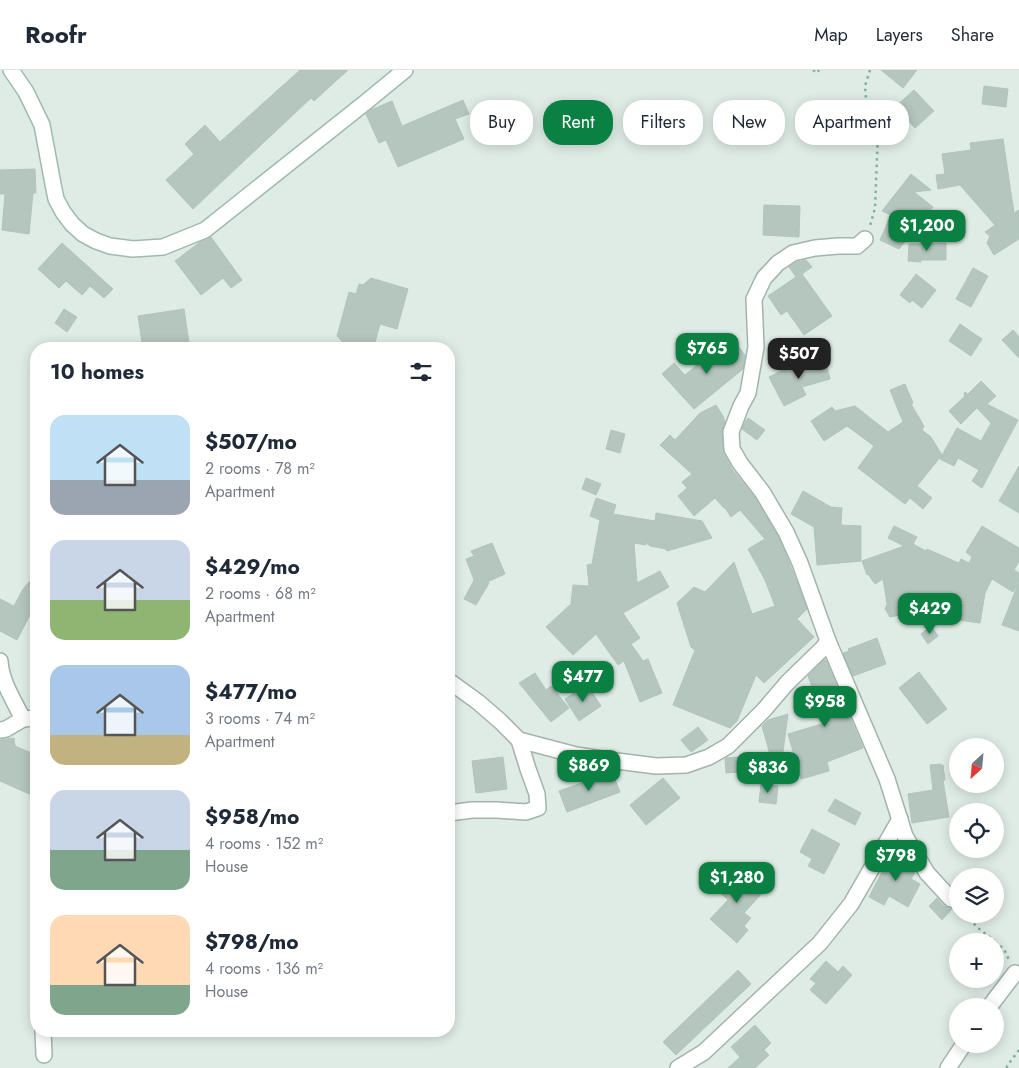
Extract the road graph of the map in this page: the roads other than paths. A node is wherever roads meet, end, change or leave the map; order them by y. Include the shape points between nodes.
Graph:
1 (10, 70) edge
2 (406, 70) edge
3 (865, 239) road end
4 (828, 641) junction
5 (0, 661) edge
6 (455, 685) edge
7 (30, 718) edge
8 (0, 730) edge
9 (519, 740) junction
10 (455, 812) edge
11 (900, 819) junction
12 (949, 897) edge
13 (1015, 972) dead end
14 (996, 998) edge
15 (43, 1037) edge
16 (958, 1053) edge
17 (44, 1055) dead end
18 (678, 1068) edge
19 (948, 1068) edge

1 - 2 street via 26,92 42,125 56,199 63,212 83,234 96,241 133,249 163,247 205,230
3 - 4 street via 857,246 793,252 764,278 754,299 756,347 748,392 731,432 732,449 789,539
4 - 9 street via 728,746 686,765 656,766 609,760
4 - 11 street via 887,779
5 - 7 street via 7,686
6 - 9 street via 500,720
7 - 8 street
9 - 10 street via 537,794 538,808 526,812
11 - 12 street via 905,836 927,873
11 - 18 street via 851,904 820,944 704,1052
13 - 14 street
15 - 17 street
16 - 19 street

